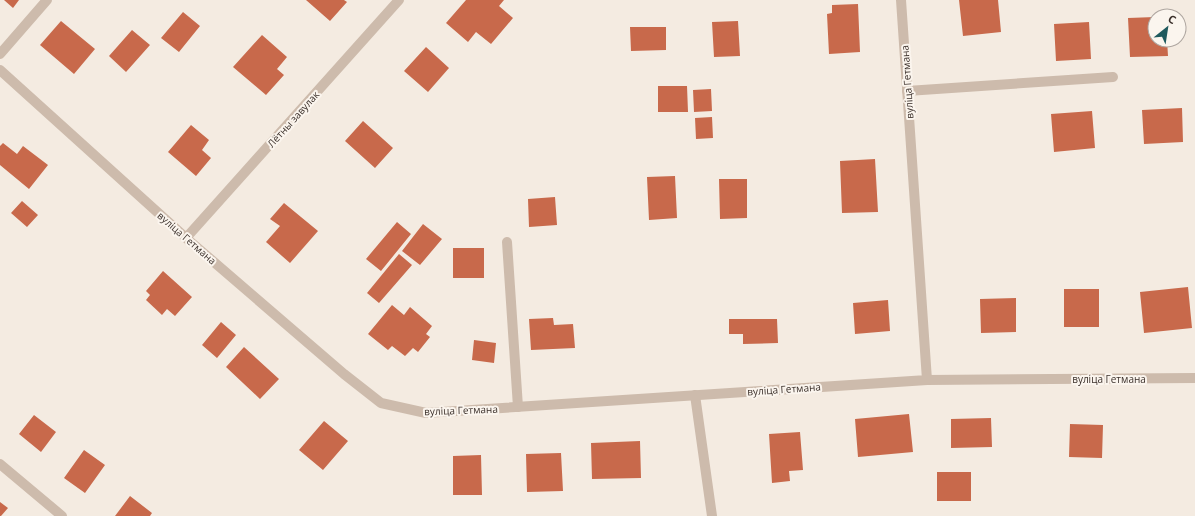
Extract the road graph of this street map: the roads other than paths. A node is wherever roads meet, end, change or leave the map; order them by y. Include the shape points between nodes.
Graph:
1 (47, 0) edge
2 (399, 0) edge
3 (901, 0) edge
4 (0, 54) edge
5 (0, 70) edge
6 (1113, 77) dead end
7 (907, 91) junction
8 (186, 238) junction
9 (507, 242) dead end
10 (1195, 378) edge
11 (927, 380) junction
12 (695, 395) junction
13 (518, 407) junction
14 (0, 464) edge
15 (56, 514) edge
16 (712, 516) edge

1 - 4 street
2 - 8 street, Лётны завулак
3 - 7 street, вуліца Гетмана
5 - 8 street, вуліца Гетмана
6 - 7 street
7 - 11 street, вуліца Гетмана
8 - 13 street, вуліца Гетмана via 381,403 426,413
9 - 13 street
10 - 11 street, вуліца Гетмана
11 - 12 street, вуліца Гетмана
12 - 13 street, вуліца Гетмана
12 - 16 street
14 - 15 street

